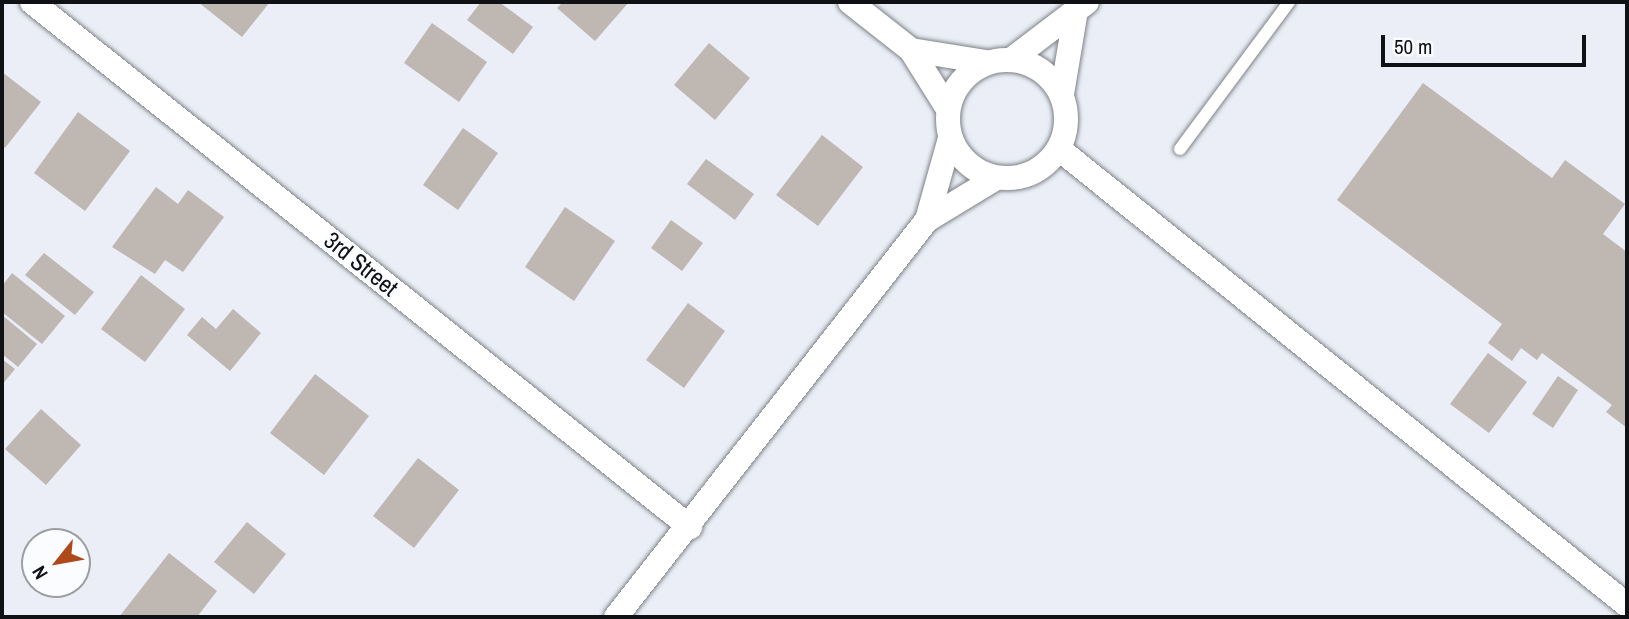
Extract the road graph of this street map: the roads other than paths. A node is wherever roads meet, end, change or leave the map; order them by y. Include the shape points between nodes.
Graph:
1 (32, 2) edge
2 (850, 2) edge
3 (1289, 2) edge
4 (1081, 9) edge
5 (911, 50) junction
6 (1012, 59) junction
7 (986, 62) junction
8 (1062, 94) junction
9 (948, 109) junction
10 (950, 138) junction
11 (1059, 149) junction
12 (1180, 149) dead end
13 (996, 178) junction
14 (928, 220) junction
15 (690, 527) junction
16 (1627, 605) edge
17 (616, 617) edge

1 - 15 street, 3rd Street
2 - 5 street
3 - 12 lane
4 - 6 street
4 - 8 street
5 - 7 street
5 - 9 street
6 - 7 street
6 - 8 street via 1042,70
7 - 9 street via 968,73
8 - 11 street via 1066,132
9 - 10 street
10 - 13 street via 960,156
10 - 14 street
11 - 13 street via 1032,174
11 - 16 street
13 - 14 street
14 - 15 street
15 - 17 street

